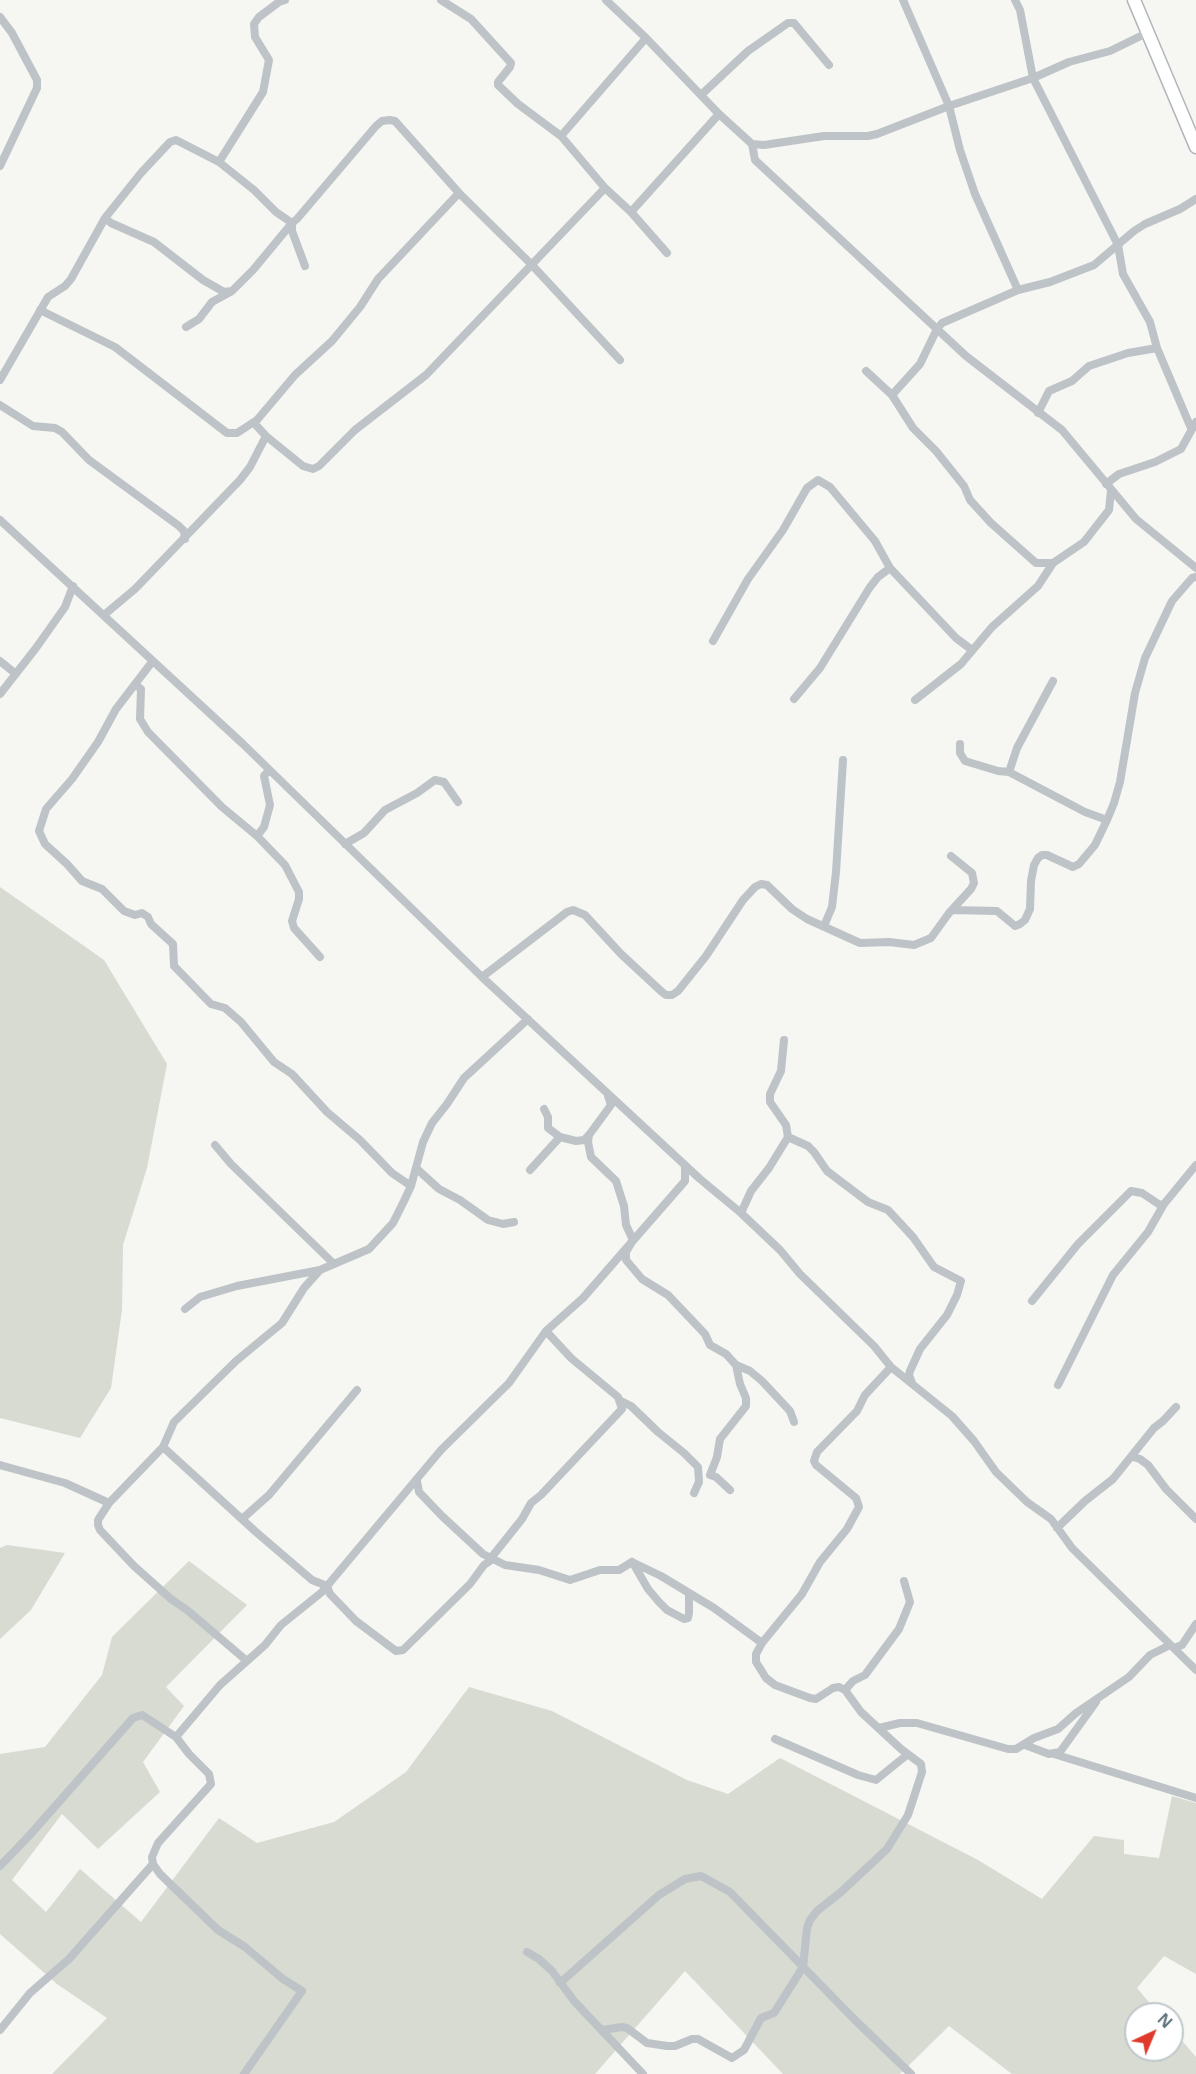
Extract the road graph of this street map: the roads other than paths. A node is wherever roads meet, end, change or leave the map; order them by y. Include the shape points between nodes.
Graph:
1 (285, 0) edge
2 (441, 0) edge
3 (606, 0) edge
4 (903, 0) edge
5 (1015, 0) edge
6 (1134, 0) edge
7 (0, 17) edge
8 (1149, 32) junction
9 (646, 38) junction
10 (828, 65) dead end
11 (1033, 78) junction
12 (701, 95) junction
13 (949, 106) junction
14 (719, 114) junction
15 (561, 136) junction
16 (752, 144) junction
17 (764, 145) junction
18 (1196, 147) edge
19 (754, 160) junction
20 (219, 162) junction
21 (0, 166) edge
22 (605, 188) junction
23 (459, 193) junction
24 (1196, 199) edge
25 (631, 212) junction
26 (105, 218) junction
27 (292, 223) junction
28 (1118, 245) junction
29 (667, 253) dead end
30 (532, 265) junction
31 (305, 266) dead end
32 (1018, 290) junction
33 (232, 291) junction
34 (40, 310) junction
35 (186, 327) dead end
36 (937, 329) junction
37 (1157, 348) junction
38 (620, 360) dead end
39 (866, 371) dead end
40 (0, 380) edge
41 (892, 395) junction
42 (0, 405) edge
43 (1038, 413) junction
44 (254, 423) junction
45 (1193, 425) edge
46 (266, 436) junction
47 (1108, 487) junction
48 (1125, 507) junction
49 (1109, 510) junction
50 (0, 520) edge
51 (185, 539) junction
52 (1036, 563) junction
53 (1053, 563) junction
54 (1195, 566) edge
55 (890, 568) junction
56 (1045, 576) junction
57 (1194, 578) edge
58 (73, 586) junction
59 (104, 615) junction
60 (713, 640) dead end
61 (972, 650) junction
62 (0, 662) edge
63 (152, 662) junction
64 (16, 674) junction
65 (1053, 681) dead end
66 (135, 684) junction
67 (0, 694) edge
68 (794, 699) dead end
69 (915, 700) dead end
70 (960, 744) dead end
71 (843, 760) dead end
72 (269, 770) junction
73 (1008, 772) junction
74 (458, 802) dead end
75 (1107, 820) junction
76 (257, 836) junction
77 (345, 844) junction
78 (951, 856) dead end
79 (953, 910) junction
80 (824, 926) junction
81 (320, 957) dead end
82 (482, 977) junction
83 (528, 1019) junction
84 (784, 1040) dead end
85 (600, 1086) junction
86 (544, 1109) dead end
87 (589, 1135) junction
88 (561, 1137) junction
89 (788, 1137) junction
90 (215, 1145) dead end
91 (1196, 1165) edge
92 (685, 1166) junction
93 (416, 1168) junction
94 (530, 1170) dead end
95 (700, 1179) junction
96 (685, 1180) junction
97 (411, 1186) junction
98 (1164, 1204) junction
99 (741, 1213) junction
100 (514, 1222) dead end
101 (633, 1240) junction
102 (334, 1264) junction
103 (320, 1270) junction
104 (1032, 1301) dead end
105 (185, 1309) dead end
106 (546, 1331) junction
107 (736, 1365) junction
108 (891, 1367) junction
109 (913, 1385) junction
110 (1058, 1385) dead end
111 (357, 1390) dead end
112 (621, 1401) junction
113 (1176, 1407) dead end
114 (794, 1422) dead end
115 (163, 1447) junction
116 (1133, 1457) junction
117 (0, 1465) edge
118 (698, 1467) junction
119 (710, 1475) junction
120 (417, 1481) junction
121 (730, 1490) dead end
122 (694, 1493) dead end
123 (109, 1503) junction
124 (1196, 1519) edge
125 (242, 1520) junction
126 (1057, 1528) junction
127 (488, 1559) junction
128 (632, 1562) junction
129 (904, 1581) dead end
130 (326, 1591) junction
131 (689, 1595) junction
132 (1196, 1624) edge
133 (762, 1643) junction
134 (1172, 1647) junction
135 (247, 1661) junction
136 (1196, 1670) edge
137 (845, 1690) junction
138 (1100, 1697) junction
139 (891, 1726) junction
140 (879, 1728) junction
141 (887, 1736) junction
142 (176, 1737) junction
143 (775, 1739) dead end
144 (1025, 1745) junction
145 (908, 1754) junction
146 (1054, 1754) junction
147 (1196, 1798) edge
148 (153, 1864) junction
149 (0, 1866) edge
150 (526, 1952) dead end
151 (803, 1967) junction
152 (560, 1983) junction
153 (0, 2030) edge
154 (602, 2030) junction
155 (244, 2074) edge
156 (643, 2074) edge
157 (911, 2074) edge

1 - 20 street via 254,24 255,37 269,60 263,92
2 - 15 street via 471,20 510,63 498,85
3 - 9 street
4 - 13 street
5 - 11 street
6 - 8 street
7 - 21 street via 37,80 37,88
8 - 11 street via 1110,51
8 - 18 street
9 - 12 street
9 - 15 street
10 - 12 street via 794,23 788,23 748,51
11 - 13 street
11 - 28 street
12 - 14 street
13 - 17 street via 868,136 824,136
13 - 32 street via 975,194
14 - 16 street
14 - 25 street
15 - 22 street
16 - 17 street
16 - 19 street
17 - 19 street
19 - 36 street
20 - 26 street via 176,140 170,142
20 - 27 street
22 - 25 street
22 - 30 street
23 - 27 street via 395,121 382,121
23 - 30 street
23 - 44 street via 378,279 332,341 295,375
24 - 28 street via 1145,224
25 - 29 street
26 - 33 street via 154,242 203,280 224,292
26 - 34 street via 71,279 48,297
27 - 31 street
27 - 33 street
28 - 32 street via 1094,265
28 - 37 street via 1123,274 1150,322
30 - 38 street
30 - 46 street via 426,375 355,430 319,466 303,466
32 - 36 street via 948,319
33 - 35 street via 212,302 199,320
34 - 40 street
34 - 44 street via 115,347 227,433 237,433
36 - 41 street via 920,364
36 - 43 street
37 - 43 street via 1089,366 1072,381 1049,391
37 - 45 street
39 - 41 street
41 - 52 street via 913,428 964,486 970,500
42 - 51 street via 33,426 62,432 89,460 179,526
43 - 47 street via 1062,430
44 - 46 street
45 - 47 street via 1181,449 1119,474
46 - 51 street via 240,480
47 - 48 street
47 - 49 street
48 - 49 street
48 - 54 street
49 - 53 street via 1084,542
50 - 58 street
51 - 59 street
52 - 53 street
52 - 56 street
53 - 56 street
54 - 57 street
55 - 60 street via 875,541 830,487 818,480 807,488
55 - 61 street
55 - 68 street via 870,587 820,668
56 - 61 street
57 - 75 street via 1172,601 1145,658 1120,782
58 - 59 street
58 - 64 street via 65,607
59 - 63 street
61 - 69 street via 953,671
62 - 64 street
63 - 66 street
63 - 72 street
64 - 67 street
65 - 73 street
66 - 76 street via 141,689 140,719 148,732 222,807
66 - 97 street via 72,779 46,809 39,831 45,844 82,881 102,889 124,911 148,917 172,944 174,966 196,989 211,1004 225,1008 241,1022 274,1062 292,1074 327,1113
70 - 73 street via 965,761
71 - 80 street via 836,872
72 - 76 street via 264,776 270,805
72 - 77 street
73 - 75 street
74 - 77 street via 444,782 435,780 385,810 364,833
75 - 79 street via 1079,864 1073,867 1047,855 1038,858 1031,881 1029,914 1020,924 1015,926 997,911
76 - 81 street via 285,865 299,892 294,928
77 - 82 street
78 - 79 street via 974,877 971,888
79 - 80 street via 931,938 914,945 860,943
80 - 82 street via 792,909 761,884 735,911 678,991 666,995 585,915 573,910
82 - 83 street
83 - 85 street
83 - 93 street via 464,1078 432,1123
84 - 89 street via 781,1071 770,1102 786,1125
85 - 87 street via 611,1105
85 - 92 street
86 - 88 street via 548,1128
87 - 88 street via 576,1141
87 - 101 street via 591,1157 616,1181
88 - 94 street
89 - 99 street via 751,1191
89 - 109 street via 808,1146 827,1171 868,1202 888,1210 914,1237 933,1267 961,1281 946,1315 909,1371
90 - 102 street
91 - 98 street
92 - 95 street
92 - 96 street
93 - 97 street
93 - 100 street via 439,1189 488,1220
95 - 96 street
95 - 99 street
96 - 101 street
97 - 102 street via 380,1240
98 - 104 street via 1131,1191 1078,1244
98 - 110 street via 1148,1232 1113,1275
99 - 108 street
101 - 106 street via 583,1298
101 - 107 street via 626,1252 626,1260 633,1269 668,1295 705,1334 710,1345
102 - 103 street
103 - 105 street via 225,1289 195,1299
103 - 115 street via 282,1323 236,1361 174,1422
106 - 112 street
106 - 120 street via 509,1383 441,1450
107 - 114 street via 762,1381 790,1411
107 - 119 street via 746,1406 720,1439
108 - 109 street
108 - 133 street via 815,1456 816,1465 859,1502 857,1514 820,1562 802,1594
109 - 126 street via 952,1416 996,1472
111 - 125 street via 269,1495
112 - 118 street
112 - 127 street via 619,1414 531,1503
113 - 116 street
115 - 123 street
115 - 125 street
116 - 124 street via 1148,1465
116 - 126 street
117 - 123 street via 65,1483
118 - 119 street
118 - 122 street via 699,1482
119 - 121 street
120 - 127 street via 422,1496
120 - 130 street
123 - 135 street via 98,1520 100,1530 171,1599
125 - 130 street
126 - 134 street via 1072,1548
127 - 128 street via 570,1580 600,1570 619,1570
127 - 130 street via 470,1584 400,1652 366,1629
128 - 131 street
128 - 131 street via 659,1602 684,1619 688,1618
129 - 137 street via 910,1602 899,1629 865,1675
130 - 135 street via 281,1626
131 - 133 street
132 - 134 street via 1182,1645
133 - 137 street via 756,1662 775,1685 816,1699 833,1689
134 - 136 street
134 - 138 street via 1154,1652 1130,1677
135 - 142 street via 211,1693
137 - 140 street
138 - 144 street via 1058,1729
138 - 146 street via 1060,1752
139 - 140 street
139 - 141 street
139 - 144 street via 909,1722 1008,1749
140 - 141 street
141 - 145 street
142 - 148 street via 209,1774 212,1784 159,1844
142 - 149 street via 141,1715 133,1718
143 - 145 street via 876,1780
144 - 146 street
145 - 151 street via 922,1768 904,1823 887,1849 810,1920
146 - 147 street
148 - 153 street via 69,1959 30,1993
148 - 155 street via 218,1930 302,1991
150 - 152 street
151 - 152 street via 730,1892 701,1876 685,1879 659,1895
151 - 154 street via 774,2013 761,2018 744,2050 732,2058 698,2039 667,2046 647,2043 622,2027
151 - 157 street
152 - 154 street
154 - 156 street

